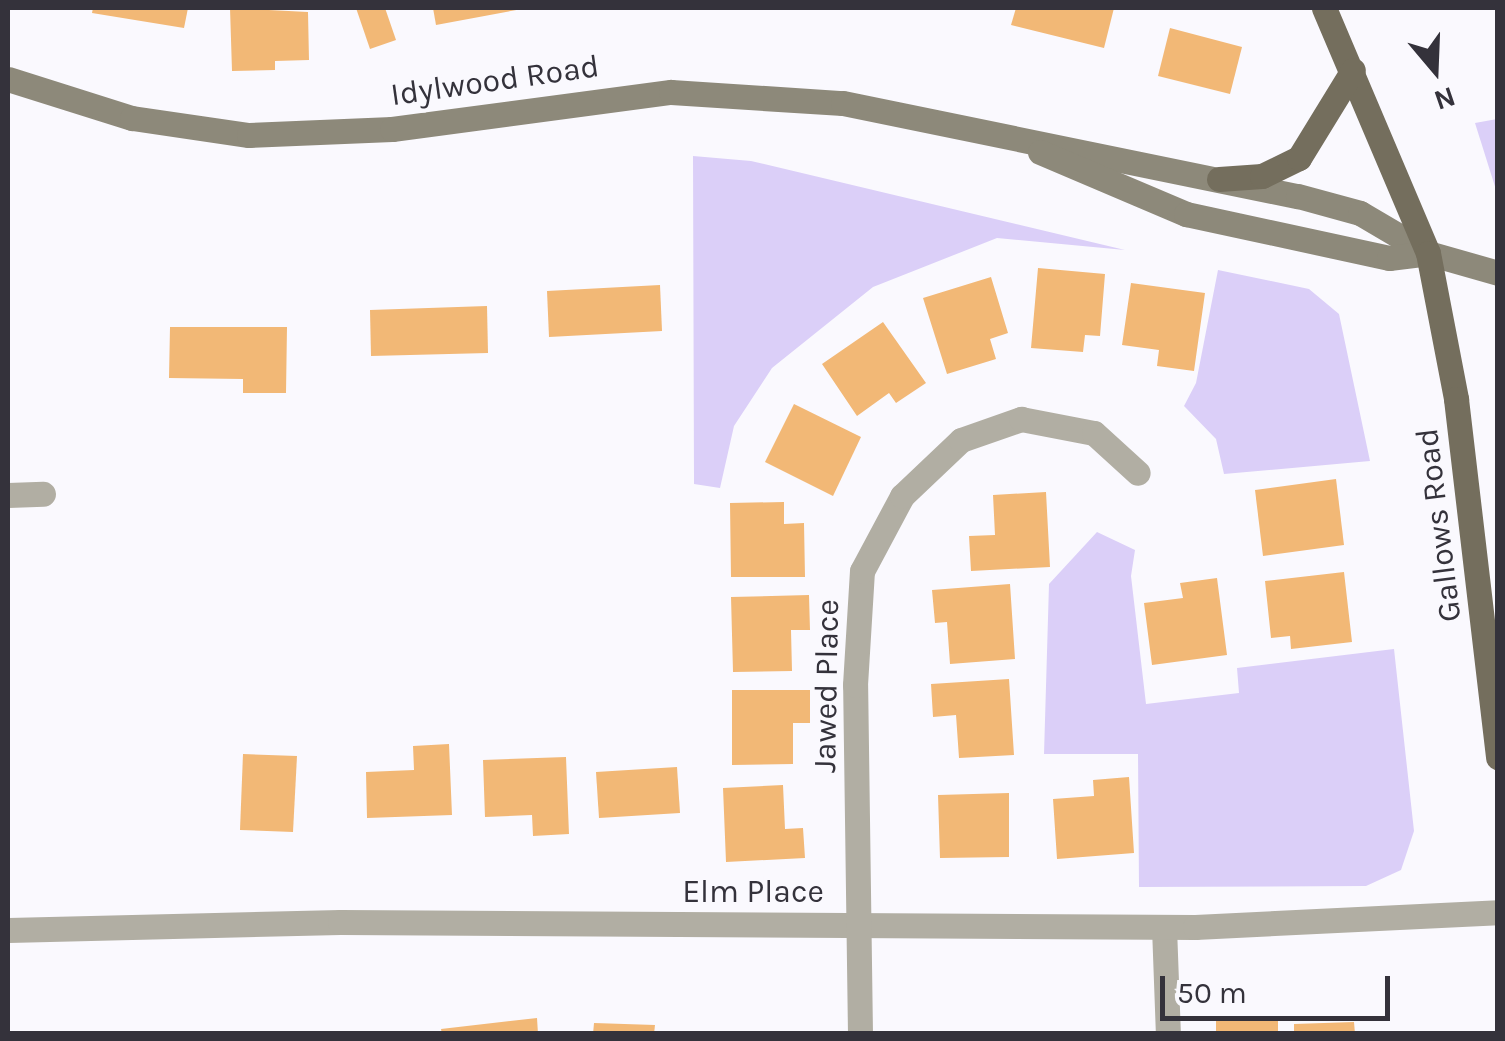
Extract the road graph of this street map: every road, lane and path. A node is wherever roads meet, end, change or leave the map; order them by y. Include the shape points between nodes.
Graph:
1 (1324, 8) edge
2 (1353, 70) junction
3 (8, 79) edge
4 (995, 132) junction
5 (1219, 179) junction
6 (1428, 253) junction
7 (1498, 273) edge
8 (1138, 473) dead end
9 (42, 494) dead end
10 (8, 495) edge
11 (1498, 758) edge
12 (1498, 912) edge
13 (860, 926) junction
14 (1164, 927) junction
15 (8, 930) edge
16 (860, 1034) edge
17 (1168, 1034) edge

1 - 2 main road, Gallows Road
2 - 5 main road via 1299,158 1262,176
2 - 6 main road, Gallows Road
3 - 4 main road, Idylwood Road via 132,118 249,135 392,129 671,92 843,103
4 - 5 main road, Idylwood Road
4 - 6 main road, Idylwood Road via 1186,214 1389,258
5 - 6 main road, Idylwood Road via 1360,213
6 - 7 main road, Idylwood Road
6 - 11 main road, Gallows Road via 1456,399
8 - 13 street, Jawed Place via 1094,433 1021,419 961,440 902,496 862,571 856,685
9 - 10 street
12 - 14 street, Elm Place
13 - 14 street, Elm Place
13 - 15 street, Elm Place via 340,922
13 - 16 street, Jawed Place
14 - 17 street

